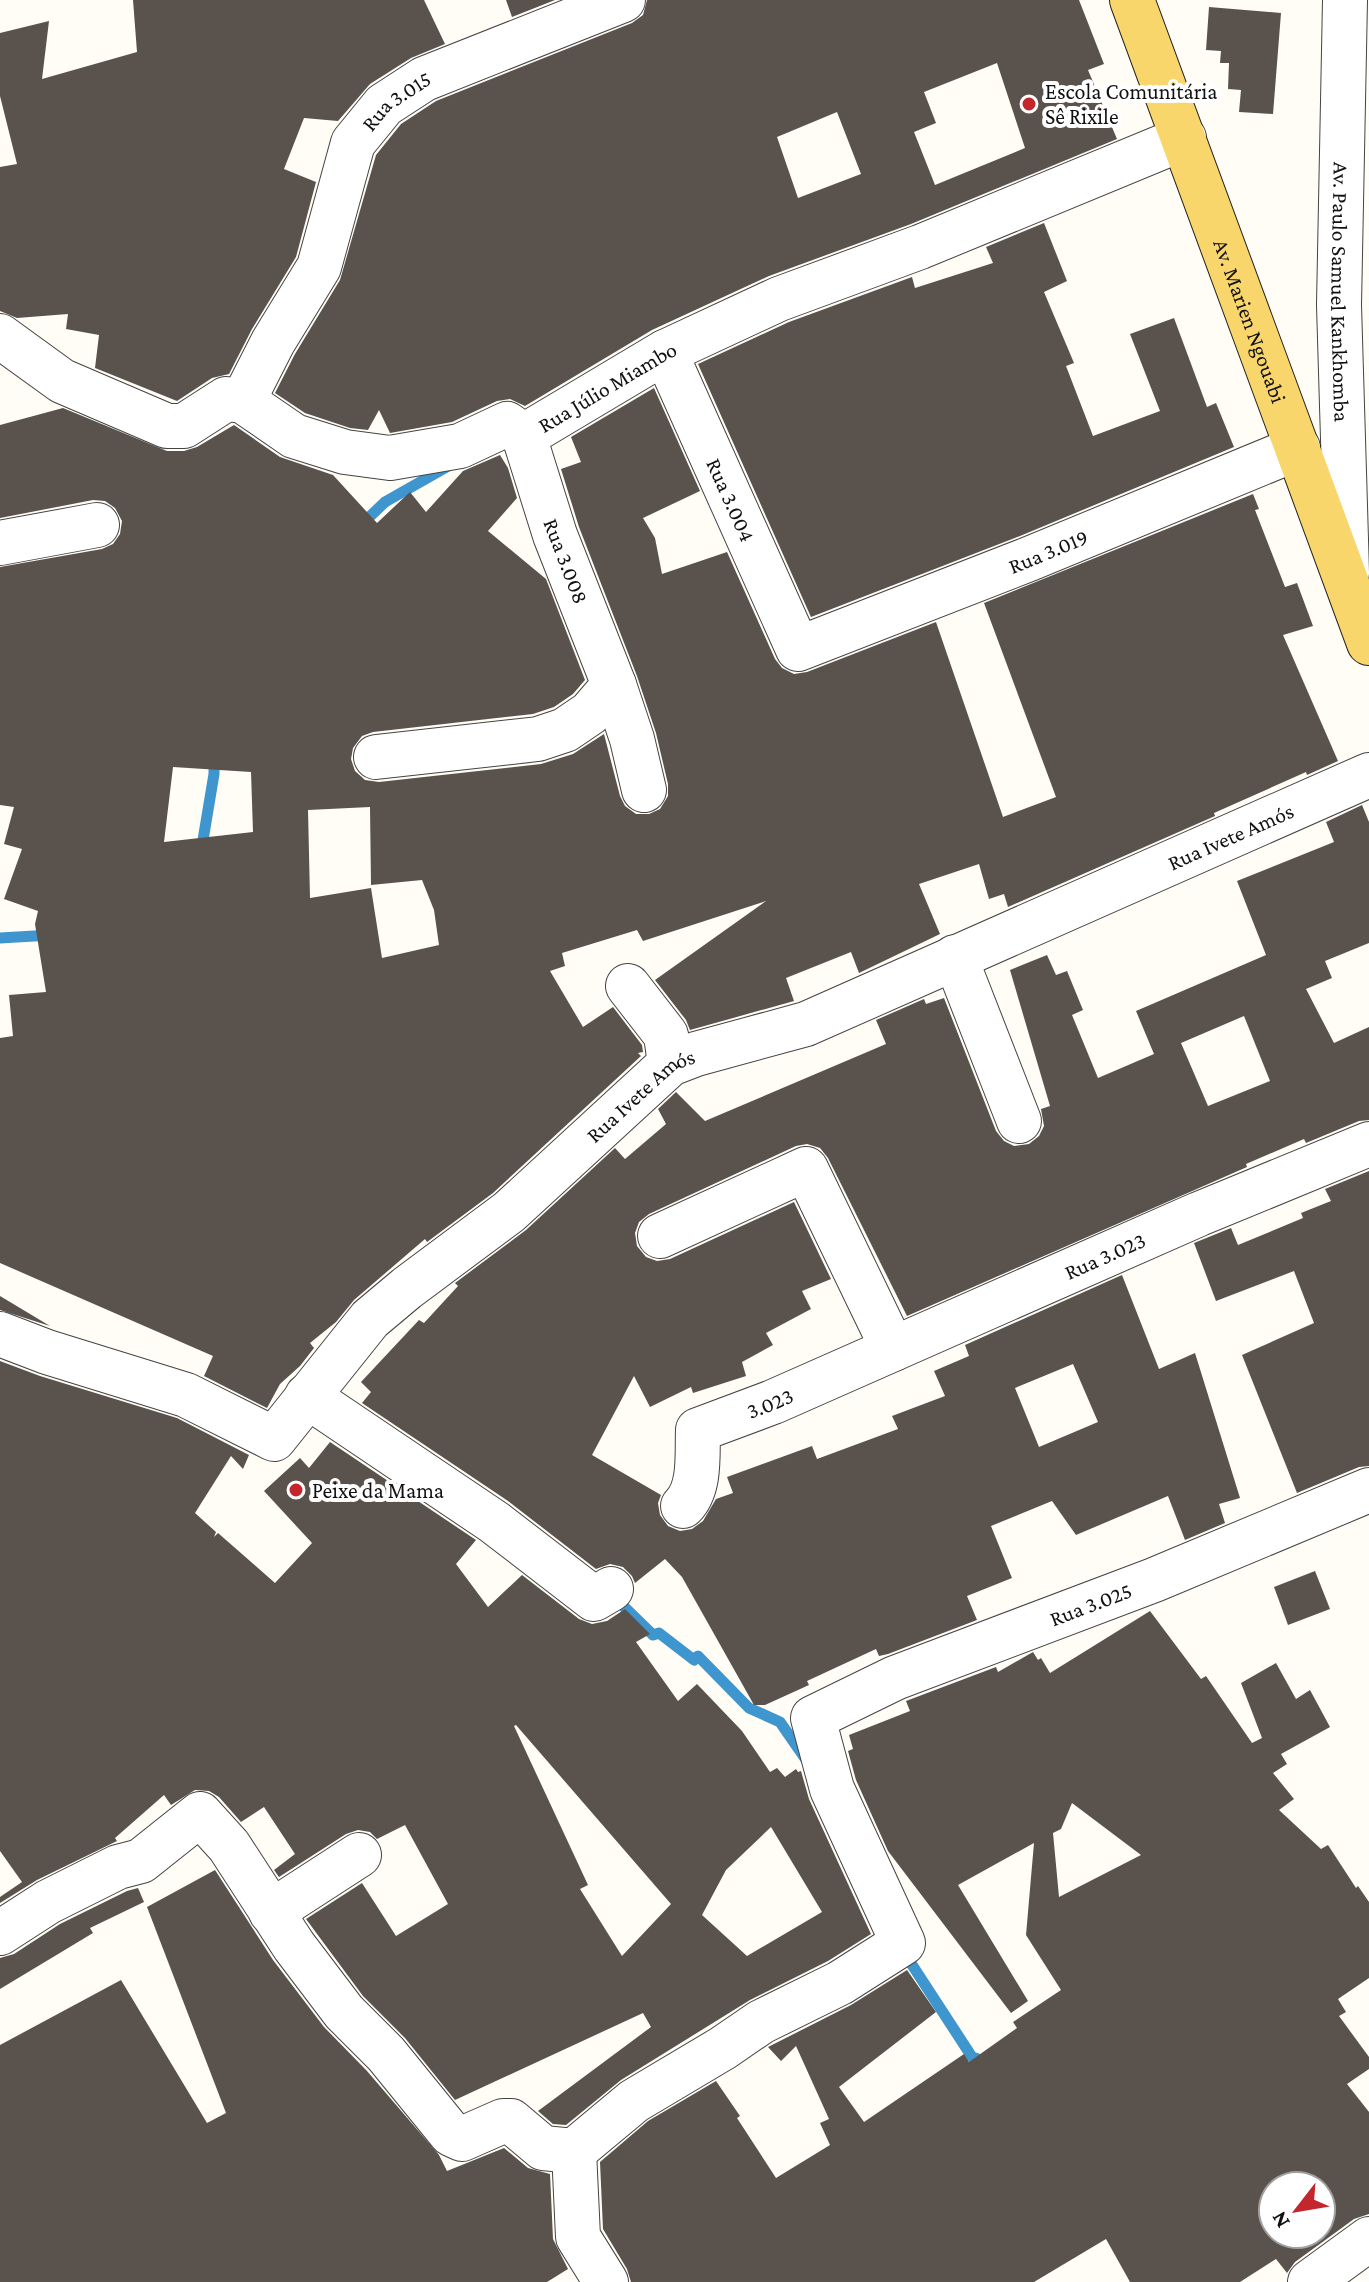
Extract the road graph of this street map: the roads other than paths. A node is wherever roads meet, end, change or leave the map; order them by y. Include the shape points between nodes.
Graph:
1 (623, 0) edge
2 (1132, 0) edge
3 (1345, 0) edge
4 (1184, 138) junction
5 (1354, 306) edge
6 (0, 336) edge
7 (665, 352) junction
8 (243, 401) junction
9 (524, 436) junction
10 (1298, 448) junction
11 (97, 525) dead end
12 (0, 543) edge
13 (1347, 583) junction
14 (1369, 643) edge
15 (798, 649) joint
16 (614, 685) junction
17 (376, 757) dead end
18 (1369, 775) edge
19 (644, 790) dead end
20 (955, 957) junction
21 (628, 986) dead end
22 (670, 1064) junction
23 (1019, 1121) dead end
24 (1369, 1144) edge
25 (660, 1236) dead end
26 (0, 1334) edge
27 (893, 1349) junction
28 (841, 1372) joint
29 (307, 1396) junction
30 (1369, 1490) edge
31 (683, 1506) dead end
32 (611, 1589) dead end
33 (359, 1855) dead end
34 (271, 1912) junction
35 (0, 1933) edge
36 (574, 2151) junction
37 (1369, 2239) edge
38 (606, 2282) edge
39 (1310, 2282) edge

1 - 8 street, Rua 3.015 via 424,79 384,105 353,143 319,267
2 - 4 main road, Av. Marien Ngouabi
3 - 5 street, Av. Paulo Samuel Kankhomba
4 - 7 street, Rua Júlio Miambo via 779,299
4 - 10 main road, Av. Marien Ngouabi
5 - 13 street, Av. Paulo Samuel Kankhomba
6 - 8 street via 62,381 167,426 184,426 226,399
7 - 9 street, Rua Júlio Miambo
7 - 15 street, Rua 3.004
8 - 9 street, Rua Júlio Miambo via 294,436 345,452 390,458 460,446 507,424
9 - 16 street, Rua 3.008 via 555,535
10 - 13 main road, Av. Marien Ngouabi
10 - 15 street, Rua 3.019
11 - 12 street
13 - 14 main road, Av. Marien Ngouabi
16 - 17 street via 590,713 565,730 538,739
16 - 19 street, Rua 3.008
18 - 20 street, Rua Ivete Amós
20 - 22 street, Rua Ivete Amós via 806,1024
20 - 23 street
21 - 22 street via 666,1035
22 - 29 street, Rua Ivete Amós via 509,1212 370,1319
24 - 27 street, Rua 3.023
25 - 27 street via 806,1169
26 - 29 street, Rua Ivete Amós via 186,1395 274,1439
27 - 28 street, Rua 3.023
28 - 31 street, 3.023 via 698,1430 694,1483
29 - 32 street via 494,1522 594,1599
30 - 36 street, Rua 3.025 via 1154,1580 895,1678 813,1718 832,1789 903,1943 634,2101
33 - 34 street
34 - 35 street via 229,1846 200,1814 141,1861 48,1902
34 - 36 street via 344,2012 451,2134 462,2139 511,2121 543,2148
36 - 38 street via 578,2237
37 - 39 street

